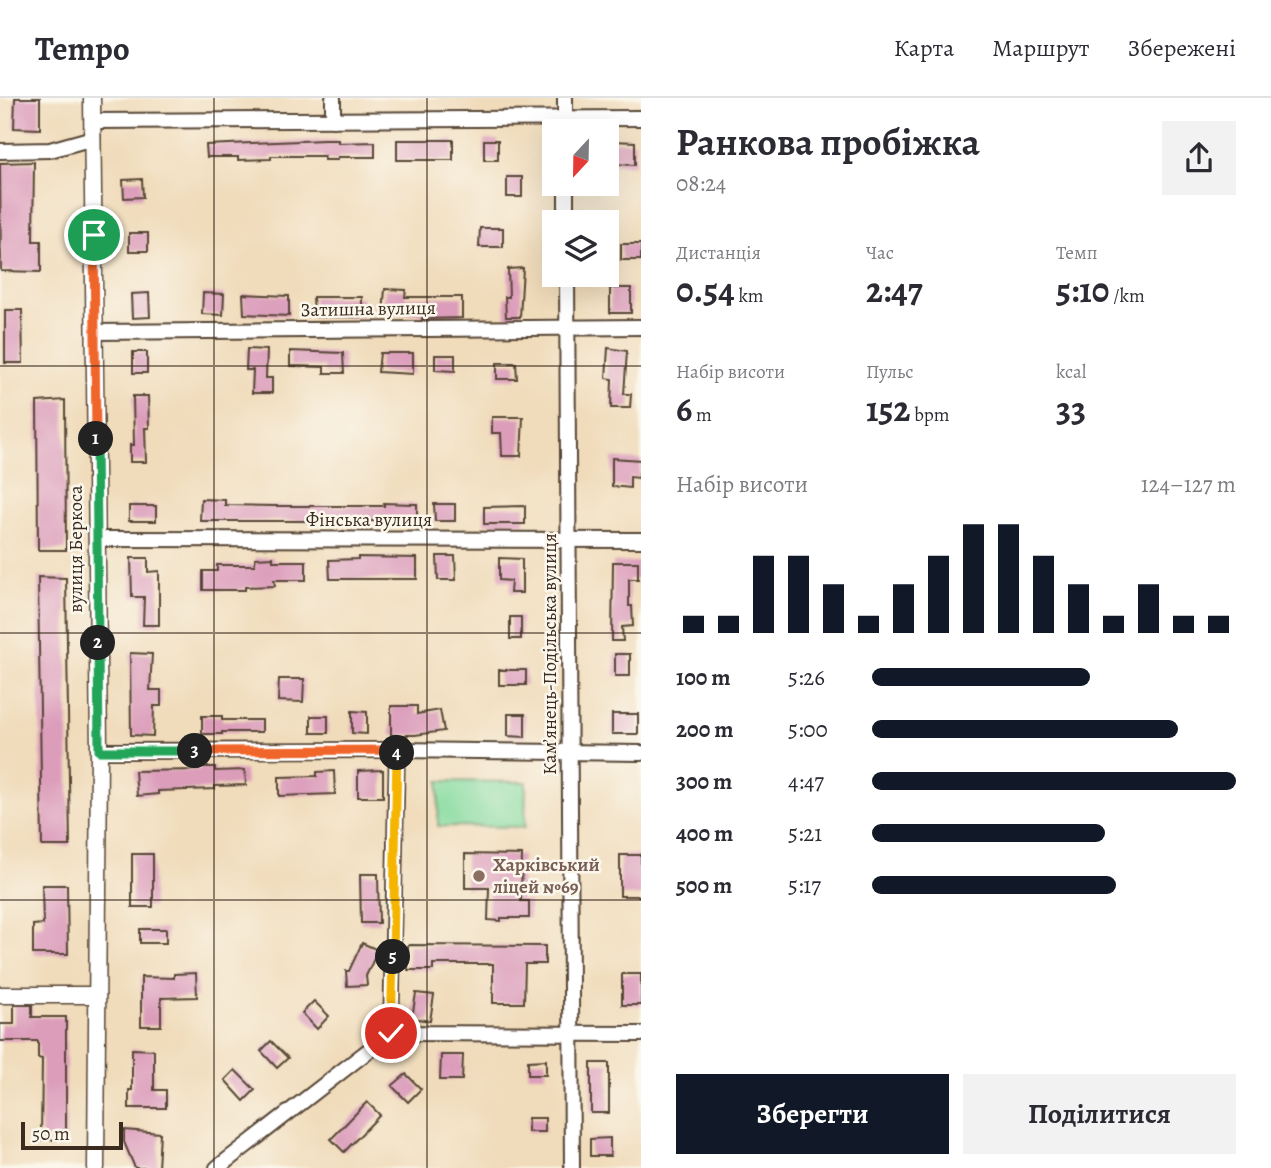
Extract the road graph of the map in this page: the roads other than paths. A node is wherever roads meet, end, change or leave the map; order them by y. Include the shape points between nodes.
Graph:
1 (92, 98) edge
2 (333, 98) edge
3 (565, 98) edge
4 (641, 118) edge
5 (565, 119) edge
6 (333, 120) junction
7 (620, 120) edge
8 (93, 121) junction
9 (542, 124) edge
10 (93, 138) junction
11 (0, 151) edge
12 (567, 287) edge
13 (568, 327) junction
14 (641, 327) edge
15 (95, 332) junction
16 (97, 539) junction
17 (569, 540) junction
18 (641, 540) edge
19 (397, 750) junction
20 (99, 751) junction
21 (570, 753) junction
22 (641, 753) edge
23 (0, 995) edge
24 (97, 995) junction
25 (391, 1033) junction
26 (571, 1034) junction
27 (641, 1034) edge
28 (96, 1168) edge
29 (217, 1168) edge
30 (572, 1168) edge

1 - 8 street, вулиця Беркоса
2 - 6 street
3 - 5 street
4 - 7 street
6 - 8 street
6 - 9 street
8 - 10 street, вулиця Беркоса
10 - 11 street via 50,150
10 - 15 street, вулиця Беркоса
12 - 13 street, Кам’янець-Подільська вулиця
13 - 14 street, Затишна вулиця
13 - 15 street, Затишна вулиця
13 - 17 street, Кам’янець-Подільська вулиця
15 - 16 street, вулиця Беркоса
16 - 17 street, Фінська вулиця
16 - 20 street, вулиця Беркоса
17 - 18 street, Фінська вулиця
17 - 21 street, Кам’янець-Подільська вулиця
19 - 20 street
19 - 21 street
19 - 25 street
20 - 24 street, вулиця Беркоса
21 - 22 street
21 - 26 street, Кам’янець-Подільська вулиця
23 - 24 street
24 - 28 street, вулиця Беркоса
25 - 26 street
25 - 29 street
26 - 27 street
26 - 30 street, Кам’янець-Подільська вулиця

